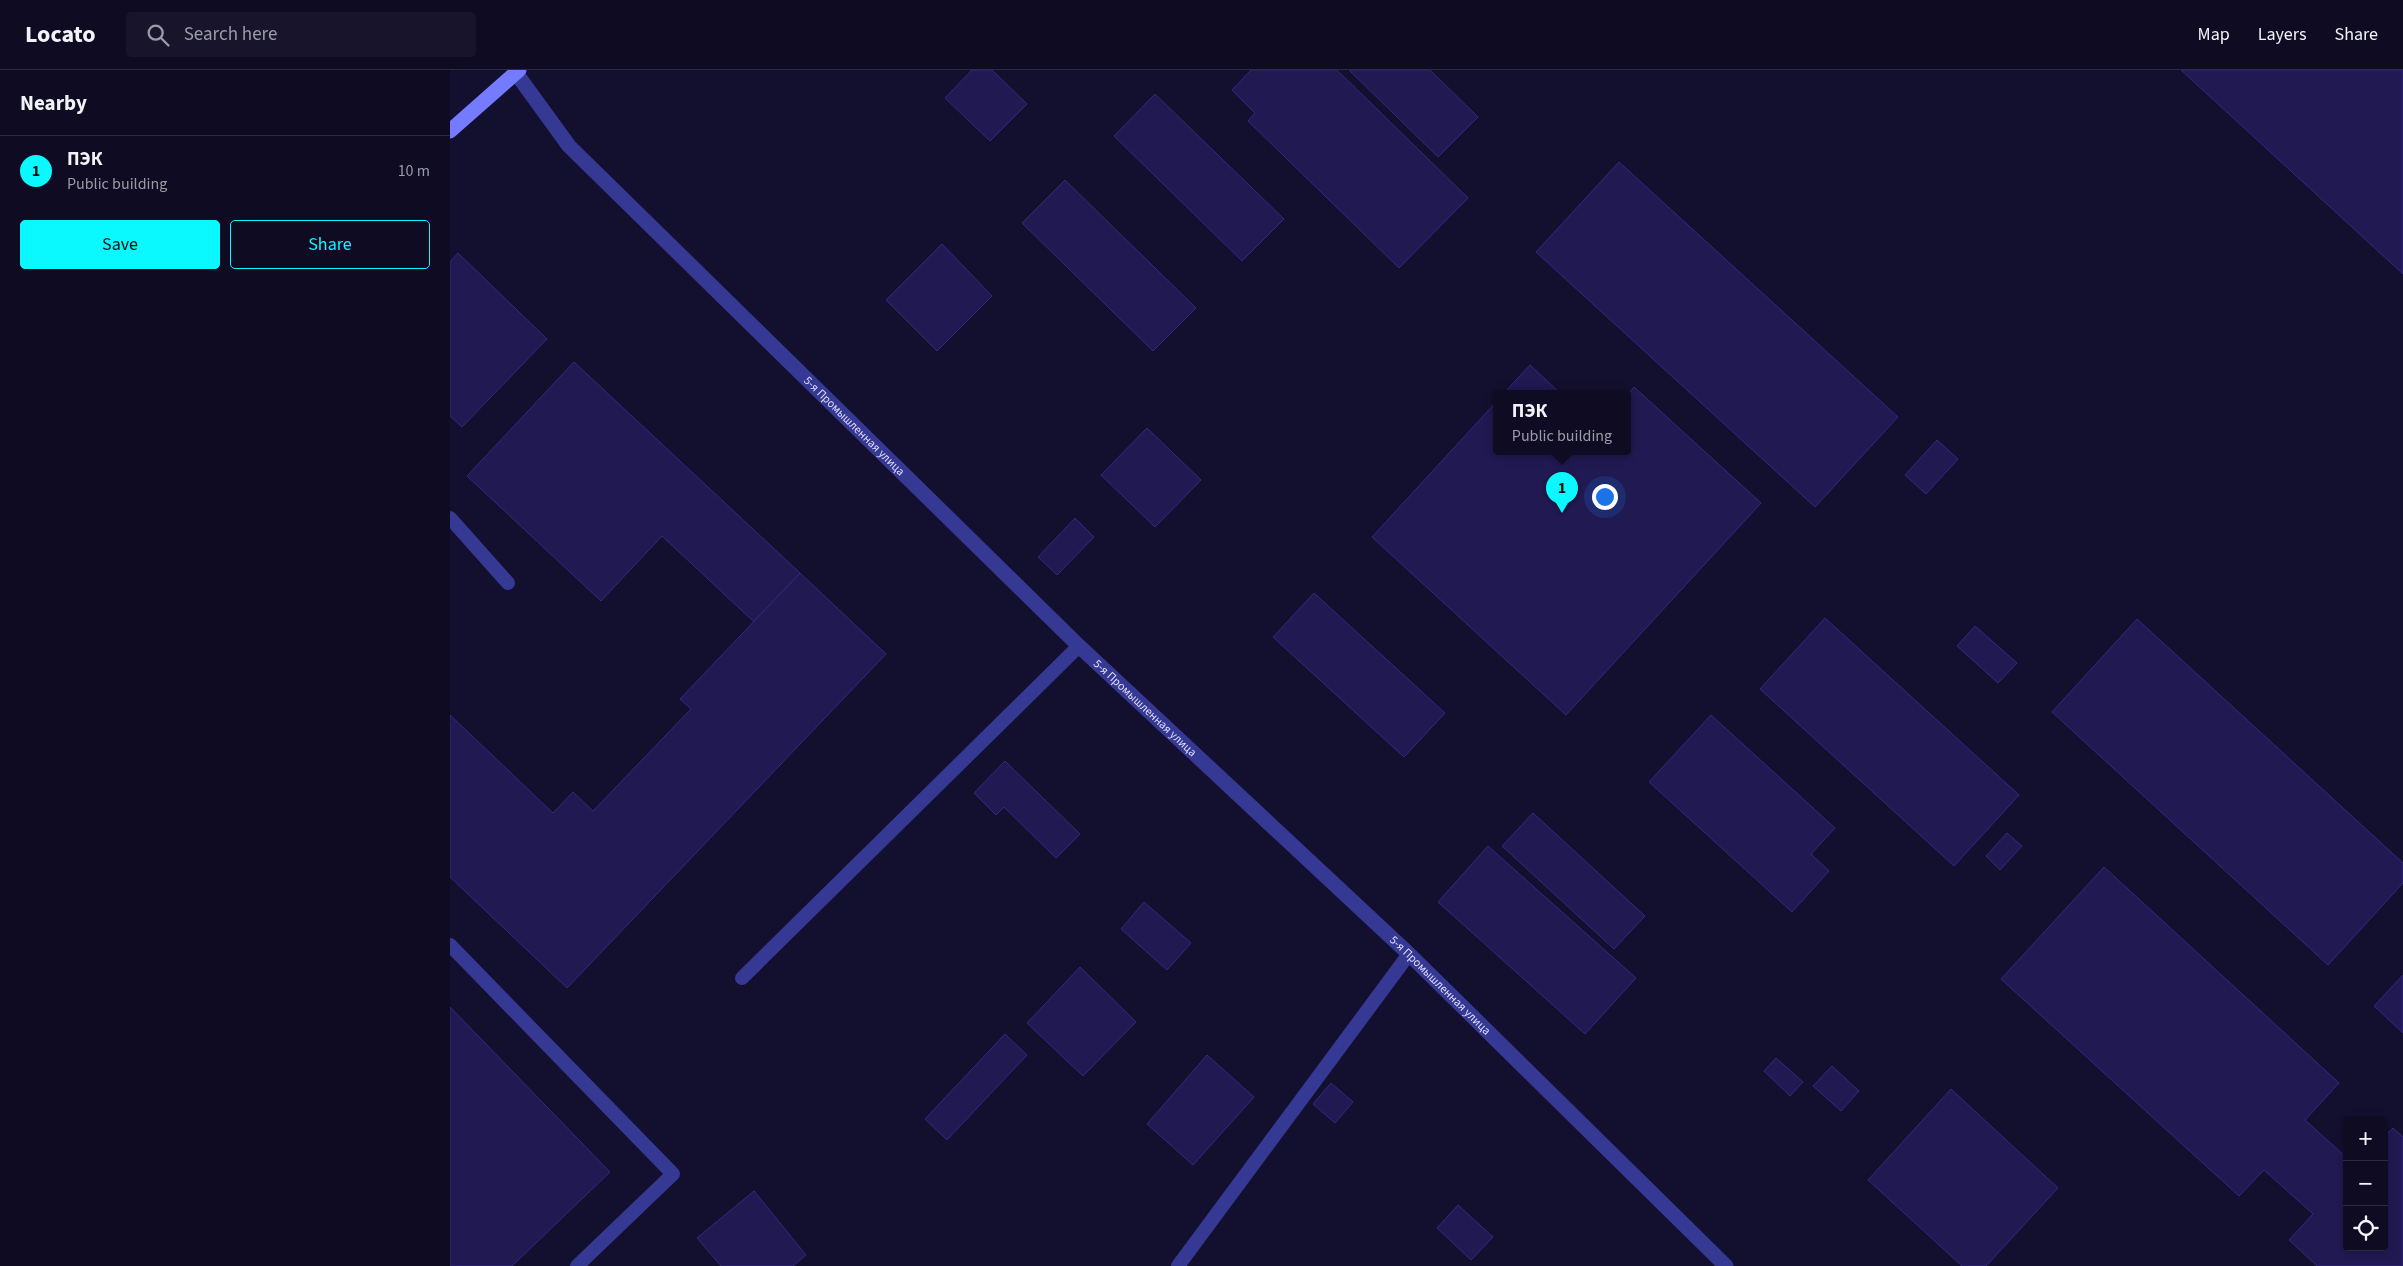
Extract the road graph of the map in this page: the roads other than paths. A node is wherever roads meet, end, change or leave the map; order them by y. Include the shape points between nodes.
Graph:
1 (517, 72) edge
2 (450, 131) edge
3 (450, 518) edge
4 (508, 583) dead end
5 (1079, 646) junction
6 (450, 945) edge
7 (1409, 954) junction
8 (742, 978) dead end
9 (577, 1266) edge
10 (1178, 1266) edge
11 (1726, 1266) edge

1 - 2 main road
1 - 5 street, 5-я Промышленная улица via 569,146
3 - 4 lane
5 - 7 street, 5-я Промышленная улица
5 - 8 lane
6 - 9 lane via 673,1174
7 - 10 lane
7 - 11 street, 5-я Промышленная улица

